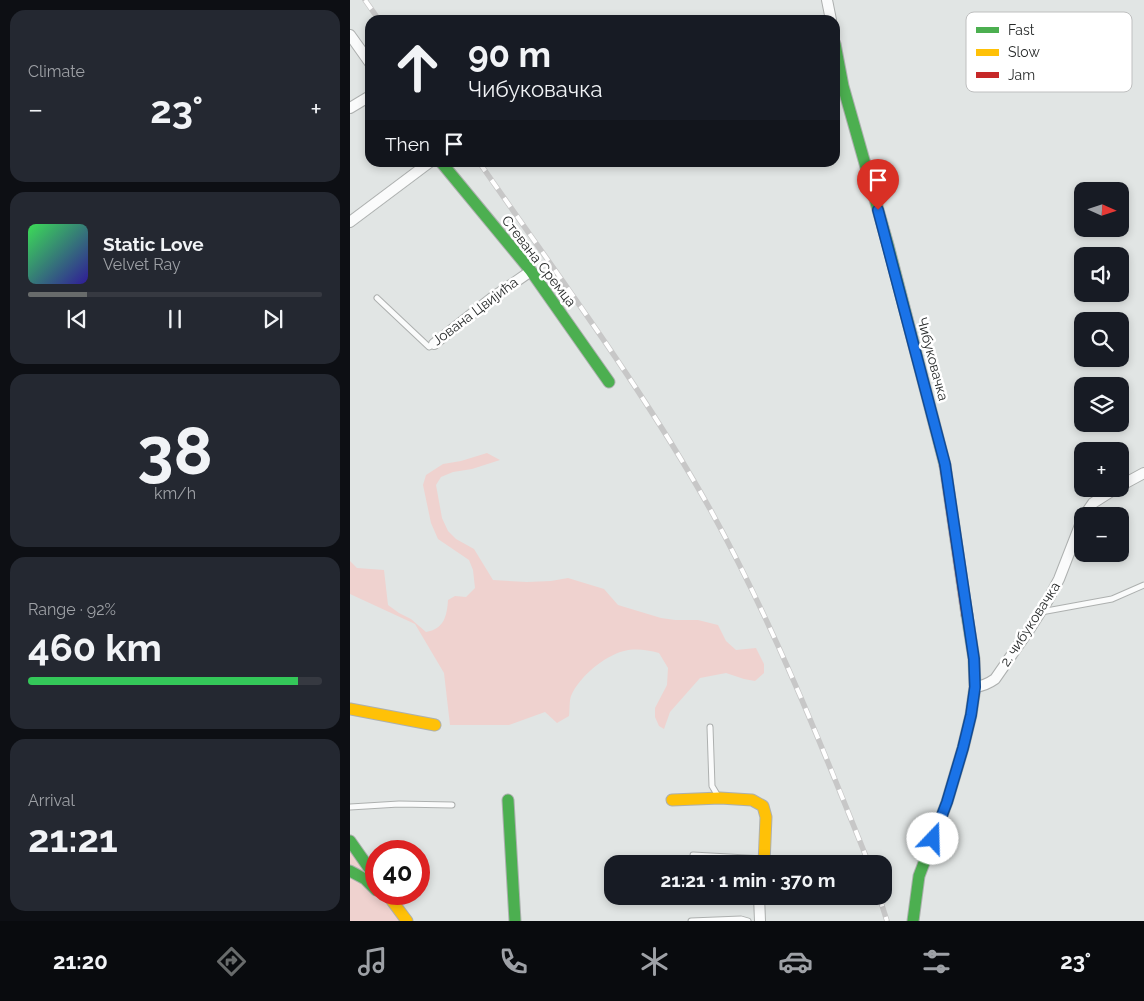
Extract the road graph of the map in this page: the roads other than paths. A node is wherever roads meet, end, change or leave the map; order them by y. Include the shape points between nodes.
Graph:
1 (827, 0) edge
2 (830, 15) edge
3 (350, 35) edge
4 (365, 56) edge
5 (840, 70) edge
6 (365, 99) edge
7 (350, 108) edge
8 (423, 167) edge
9 (445, 167) edge
10 (350, 222) edge
11 (531, 271) junction
12 (377, 298) dead end
13 (434, 344) joint
14 (609, 382) dead end
15 (1144, 473) edge
16 (1129, 481) edge
17 (1102, 497) edge
18 (1090, 507) edge
19 (1074, 542) edge
20 (1144, 585) edge
21 (1041, 612) junction
22 (975, 687) junction
23 (350, 709) edge
24 (435, 725) dead end
25 (710, 727) dead end
26 (720, 798) junction
27 (508, 800) dead end
28 (672, 800) dead end
29 (452, 805) dead end
30 (350, 807) edge
31 (350, 841) edge
32 (764, 855) edge
33 (365, 862) edge
34 (350, 871) edge
35 (365, 879) edge
36 (390, 905) edge
37 (395, 905) edge
38 (760, 905) edge
39 (405, 918) edge
40 (515, 921) edge
41 (691, 921) edge
42 (748, 921) edge
43 (760, 921) edge
44 (913, 921) edge

1 - 2 street
3 - 4 street
5 - 22 street, Чибуковачка via 945,464 974,659
6 - 7 street
8 - 10 street
9 - 11 street, Стевана Сремца
11 - 13 street, Јована Цвијића
11 - 14 street, Стевана Сремца
12 - 13 lane, Јована Цвијића via 429,347
15 - 16 street
17 - 18 street
19 - 21 street, 2. чибуковачка via 1060,580
20 - 21 lane via 1112,599
21 - 22 street, 2. чибуковачка via 994,678 984,686
22 - 44 street, Чибуковачка via 963,748 947,802 919,876
23 - 24 street
25 - 26 lane via 712,786
26 - 28 street
26 - 32 street via 752,800 763,806 766,818
27 - 40 street
29 - 30 lane
31 - 33 street
34 - 35 street
36 - 39 street
37 - 39 street
38 - 43 street
41 - 42 lane

